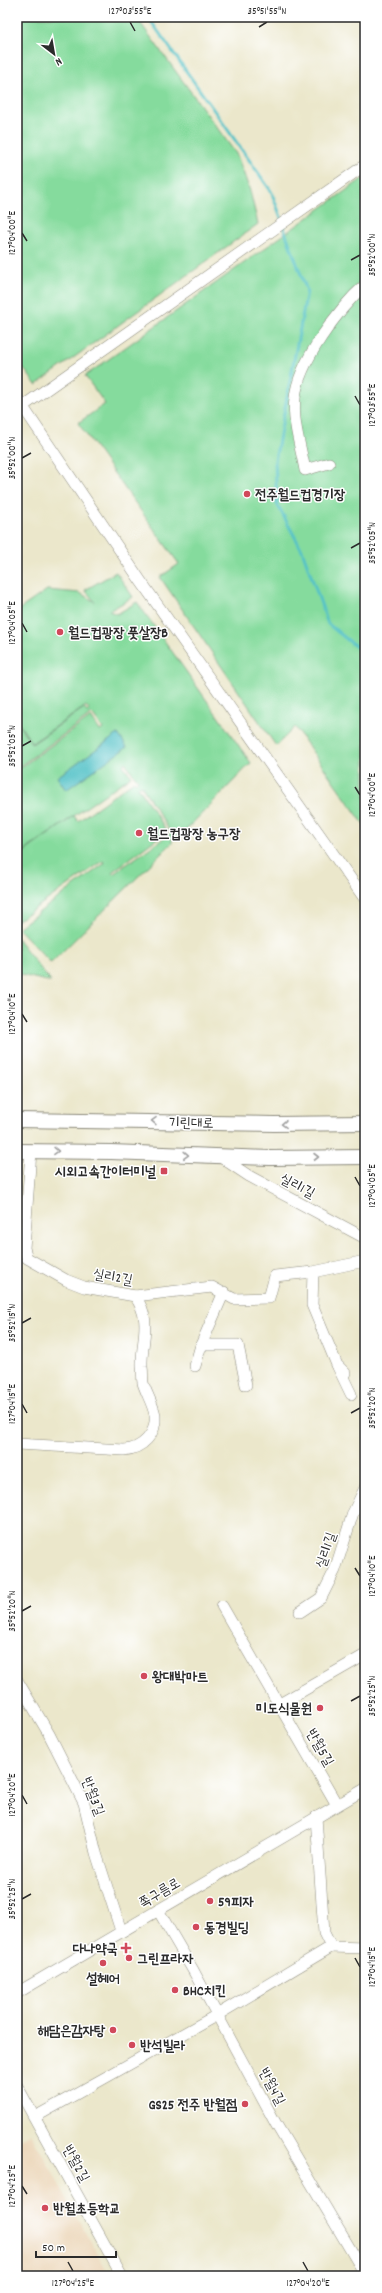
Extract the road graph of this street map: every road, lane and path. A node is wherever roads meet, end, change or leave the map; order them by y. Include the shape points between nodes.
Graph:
1 (365, 165) edge
2 (365, 285) edge
3 (20, 402) edge
4 (328, 463) dead end
5 (365, 899) edge
6 (17, 1120) edge
7 (365, 1123) edge
8 (24, 1151) edge
9 (219, 1156) junction
10 (365, 1157) edge
11 (365, 1238) edge
12 (365, 1261) edge
13 (313, 1272) junction
14 (224, 1292) junction
15 (135, 1296) junction
16 (201, 1345) junction
17 (337, 1365) junction
18 (195, 1366) dead end
19 (346, 1373) dead end
20 (246, 1385) dead end
21 (351, 1394) dead end
22 (17, 1444) edge
23 (365, 1488) edge
24 (222, 1606) dead end
25 (300, 1612) dead end
26 (365, 1654) edge
27 (17, 1680) edge
28 (278, 1705) junction
29 (365, 1788) edge
30 (337, 1805) junction
31 (316, 1816) junction
32 (158, 1910) junction
33 (121, 1931) junction
34 (331, 1947) junction
35 (365, 1948) edge
36 (17, 1993) edge
37 (217, 2014) junction
38 (17, 2086) edge
39 (35, 2116) junction
40 (365, 2274) edge
41 (122, 2276) edge

1 - 3 street via 255,243
2 - 4 street via 329,324 304,368 294,398 305,470
3 - 5 street via 140,580
7 -> 6 street, 기린대로
8 -> 9 street
8 - 15 street, 실리2길 via 24,1248 27,1258 84,1287
9 -> 10 street
9 - 11 street, 실리1길 via 249,1176
12 - 13 street, 실리2길
13 - 14 street, 실리2길 via 275,1276 269,1298 234,1299
13 - 17 street via 312,1305
14 - 15 street, 실리2길 via 212,1287
14 - 16 street
15 - 22 street via 143,1307 146,1318 142,1360 143,1382 155,1415 144,1444 134,1450
16 - 18 street
16 - 20 street via 238,1345
17 - 19 street
17 - 21 street
23 - 25 street, 실리1길 via 353,1513 335,1570 321,1598
24 - 28 street, 반월5길
26 - 28 street
27 - 33 street, 반월3길 via 49,1734 84,1803 96,1853
28 - 30 street, 반월5길
29 - 30 street, 쪽구름로
30 - 31 street, 쪽구름로
31 - 32 street, 쪽구름로
31 - 34 street via 324,1933
32 - 33 street, 쪽구름로
32 - 37 street, 반월4길
33 - 36 street, 쪽구름로
34 - 35 street
34 - 37 street
37 - 39 street
37 - 40 street, 반월4길 via 276,2124
38 - 39 street, 반월2길
39 - 41 street, 반월2길

